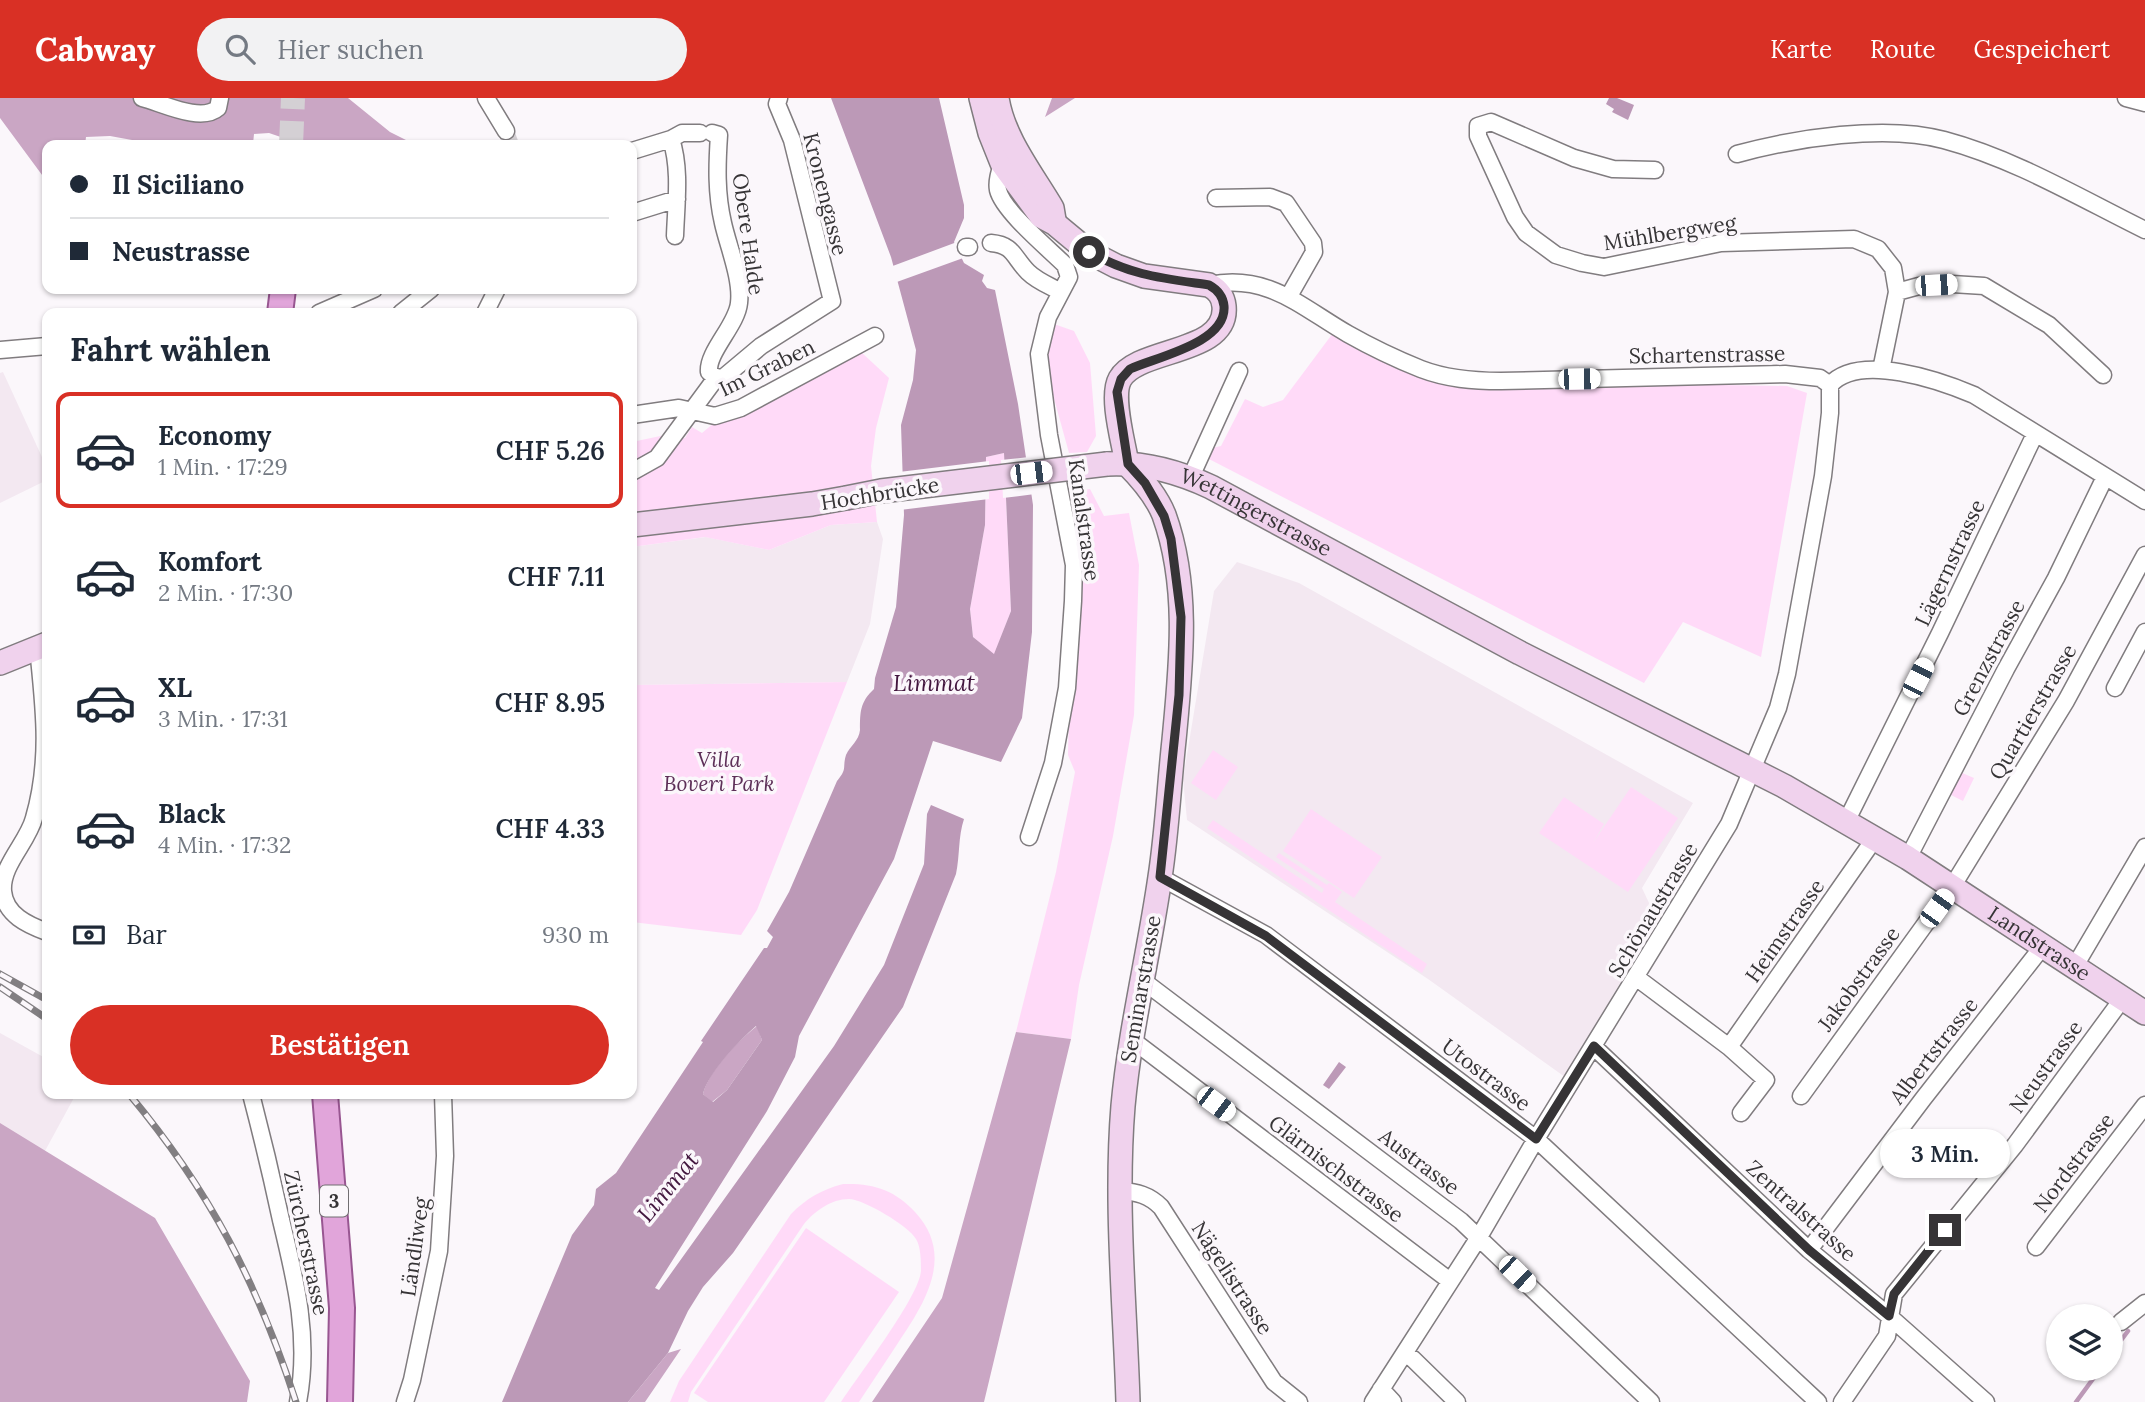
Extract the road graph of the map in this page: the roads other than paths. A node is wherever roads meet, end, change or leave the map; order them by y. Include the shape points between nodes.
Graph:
1 (142, 98) edge
2 (220, 98) edge
3 (486, 98) edge
4 (779, 98) edge
5 (981, 98) edge
6 (997, 98) edge
7 (1010, 98) edge
8 (2126, 98) edge
9 (2145, 103) edge
10 (506, 131) tunnel mouth
11 (671, 139) junction
12 (1011, 139) junction
13 (637, 149) edge
14 (1737, 154) dead end
15 (1002, 163) junction
16 (1655, 170) dead end
17 (1216, 198) dead end
18 (677, 199) junction
19 (637, 211) edge
20 (1054, 223) junction
21 (2145, 230) edge
22 (675, 236) dead end
23 (991, 243) dead end
24 (1209, 285) junction
25 (1061, 292) junction
26 (1897, 292) junction
27 (364, 294) edge
28 (425, 294) edge
29 (1289, 296) junction
30 (354, 299) junction
31 (332, 308) edge
32 (345, 308) edge
33 (407, 308) edge
34 (875, 336) dead end
35 (42, 346) edge
36 (0, 350) edge
37 (1881, 370) junction
38 (1239, 371) dead end
39 (2103, 375) dead end
40 (716, 378) junction
41 (1830, 385) junction
42 (694, 411) junction
43 (637, 414) edge
44 (2035, 434) junction
45 (1117, 464) junction
46 (637, 469) edge
47 (2105, 477) junction
48 (1190, 478) junction
49 (2143, 496) edge
50 (637, 524) edge
51 (2145, 555) edge
52 (2145, 632) edge
53 (42, 646) edge
54 (0, 663) edge
55 (2115, 688) dead end
56 (1752, 769) junction
57 (42, 777) edge
58 (1846, 822) junction
59 (1028, 837) dead end
60 (1875, 838) junction
61 (2145, 847) edge
62 (1908, 858) junction
63 (1160, 877) junction
64 (1952, 887) junction
65 (42, 930) edge
66 (2043, 946) junction
67 (2075, 966) junction
68 (1637, 978) junction
69 (1142, 979) junction
70 (2123, 998) junction
71 (2145, 1013) edge
72 (1130, 1039) junction
73 (1594, 1046) junction
74 (1729, 1047) junction
75 (1801, 1096) dead end
76 (252, 1099) edge
77 (325, 1099) edge
78 (443, 1099) edge
79 (2145, 1105) edge
80 (1741, 1113) dead end
81 (1536, 1139) junction
82 (1121, 1191) junction
83 (1479, 1237) junction
84 (2036, 1247) dead end
85 (1809, 1250) junction
86 (1450, 1281) junction
87 (2145, 1303) edge
88 (1889, 1316) junction
89 (2123, 1320) edge
90 (1405, 1354) junction
91 (1377, 1396) edge
92 (298, 1402) edge
93 (340, 1402) edge
94 (405, 1402) edge
95 (1128, 1402) edge
96 (1298, 1402) edge
97 (1394, 1402) edge
98 (1457, 1402) edge
99 (1651, 1402) edge
100 (1818, 1402) edge
101 (1842, 1402) edge
102 (1986, 1402) edge

1 - 2 street via 207,115 218,108
3 - 10 street
4 - 40 street, Kronengasse via 832,301 761,346 724,377
5 - 15 main road
6 - 12 main road
7 - 12 main road
8 - 9 street
11 - 13 street, Obere Halde
11 - 18 street
11 - 40 street, Obere Halde via 682,133 719,135 718,193 739,304 708,364
12 - 15 street, Kanalstrasse
12 - 20 main road via 1052,208
14 - 21 street via 1844,136 1942,139 1997,157
15 - 20 main road via 1041,215
15 - 25 street, Kanalstrasse via 999,192 1006,205 1065,265 1069,277
16 - 26 street, Mühlbergweg via 1613,169 1560,153 1491,122 1478,126 1478,136 1515,217 1526,233 1556,255 1604,267 1721,243 1854,239 1878,248 1887,257
17 - 29 street via 1270,197 1286,203 1313,243 1314,252
18 - 19 street
18 - 22 street
20 - 24 main road via 1116,267 1144,276
23 - 25 street via 1009,247 1028,272
24 - 29 street, Schartenstrasse via 1232,281
24 - 45 main road via 1218,291 1224,306 1218,328 1207,337 1130,369 1121,379
25 - 59 street, Kanalstrasse via 1048,317 1040,354 1074,584 1067,688 1055,752
26 - 37 street, Mühlbergweg
26 - 39 street via 1919,286 1984,286 2049,325
27 - 30 street
28 - 33 street
29 - 41 street, Schartenstrasse via 1388,354 1457,379 1785,374 1820,378
30 - 31 street
30 - 32 street
34 - 42 street, Im Graben via 741,408 715,416
35 - 36 street
37 - 41 street via 1845,374
37 - 44 street via 1910,373 1975,395
38 - 48 street
40 - 42 street
41 - 56 street, Schönaustrasse via 1824,476 1787,674
42 - 43 street, Im Graben via 678,408
42 - 46 street via 657,458
44 - 47 street
44 - 58 street, Lägernstrasse
45 - 48 main road, Wettingerstrasse
45 - 50 main road, Hochbrücke, bridge
45 - 63 main road, Seminarstrasse via 1145,483 1164,516 1181,617 1179,695
47 - 49 street
47 - 62 street, Grenzstrasse
48 - 56 main road, Wettingerstrasse via 1520,653
51 - 64 street, Quartierstrasse via 2066,701
52 - 55 street
53 - 54 main road
56 - 58 main road, Landstrasse
56 - 68 street, Schönaustrasse via 1729,824
57 - 65 street via 33,822 3,890 12,913
58 - 60 main road, Landstrasse
60 - 62 main road, Landstrasse
60 - 74 street, Heimstrasse
61 - 67 street
62 - 64 main road, Landstrasse
63 - 69 main road, Seminarstrasse
63 - 81 street, Utostrasse via 1266,936
64 - 66 main road, Landstrasse
64 - 75 street, Jakobstrasse
66 - 67 main road, Landstrasse
66 - 85 street, Albertstrasse
67 - 70 main road, Landstrasse
68 - 73 street, Schönaustrasse
68 - 74 street
69 - 72 main road, Seminarstrasse
69 - 83 street, Austrasse
70 - 71 main road, Landstrasse
70 - 88 street, Neustrasse via 2015,1145 1894,1294
72 - 82 main road, Seminarstrasse
72 - 86 street, Glärnischstrasse
73 - 81 street, Schönaustrasse
73 - 85 street, Zentralstrasse
74 - 80 street via 1766,1080
76 - 92 street, Zürcherstrasse via 300,1303 304,1355
77 - 93 main road, 3 via 342,1308
78 - 94 street, Ländliweg via 439,1251
79 - 84 street, Nordstrasse
81 - 83 street, Schönaustrasse
81 - 100 street, Utostrasse
82 - 95 main road, Seminarstrasse
82 - 96 street, Nägelistrasse via 1138,1192 1161,1207 1274,1382
83 - 86 street, Schönaustrasse
83 - 99 street, Austrasse
85 - 88 street, Zentralstrasse
86 - 90 street, Schönaustrasse
87 - 89 street
88 - 101 street, Neustrasse via 1887,1336
88 - 102 street, Zentralstrasse
90 - 91 street, Schönaustrasse
90 - 98 street
91 - 97 street

